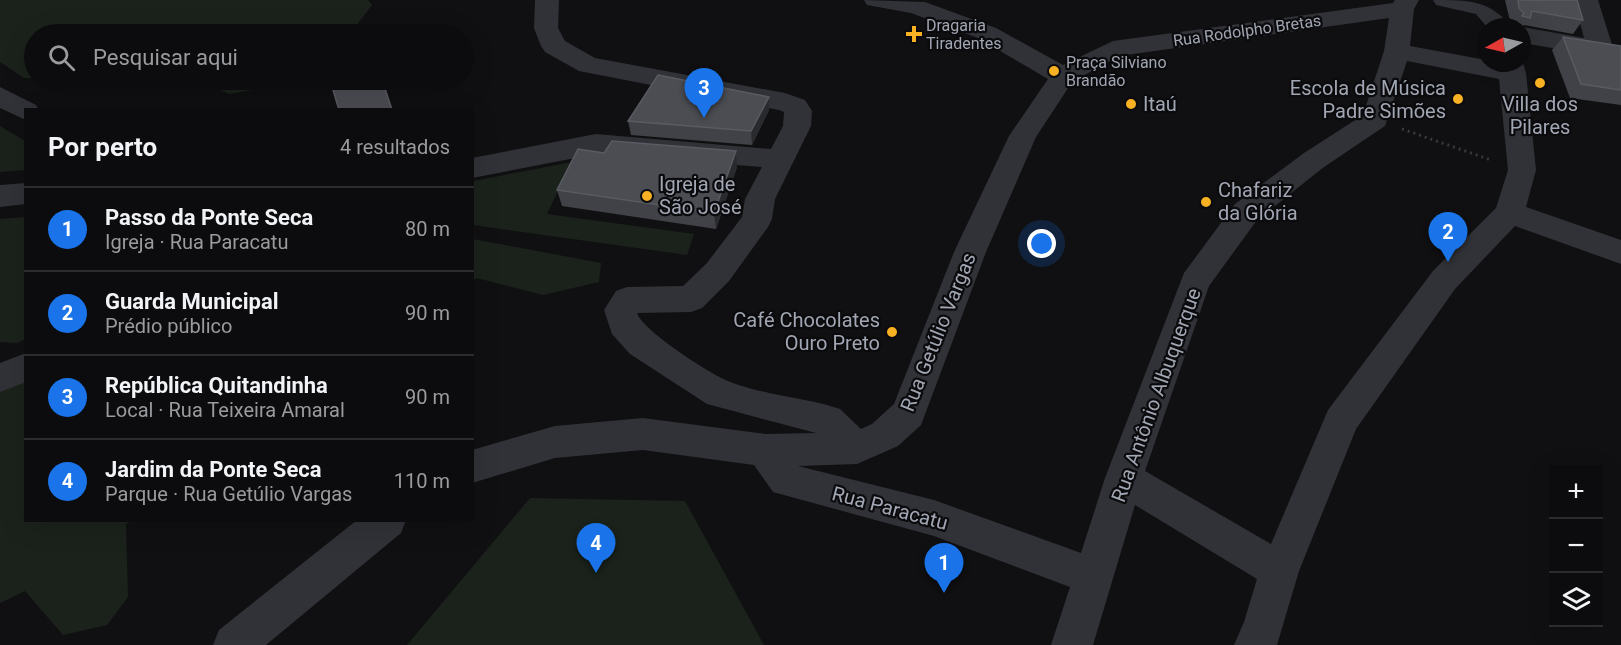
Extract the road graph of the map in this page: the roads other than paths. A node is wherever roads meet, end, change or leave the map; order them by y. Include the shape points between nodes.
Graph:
1 (547, 0) edge
2 (876, 0) edge
3 (1445, 0) edge
4 (1586, 0) edge
5 (1407, 3) edge
6 (1483, 4) edge
7 (1493, 18) edge
8 (1531, 36) edge
9 (1397, 51) junction
10 (1477, 63) edge
11 (1512, 72) edge
12 (1063, 76) junction
13 (0, 96) edge
14 (24, 110) edge
15 (779, 159) junction
16 (474, 168) edge
17 (24, 194) edge
18 (0, 196) edge
19 (1510, 213) junction
20 (1621, 252) edge
21 (24, 368) edge
22 (0, 378) edge
23 (858, 448) junction
24 (765, 450) junction
25 (474, 465) edge
26 (1124, 478) junction
27 (385, 522) edge
28 (1279, 571) junction
29 (1095, 577) junction
30 (234, 645) edge
31 (1072, 645) edge
32 (1255, 645) edge

1 - 15 street via 546,28 554,46 588,65 795,106 797,126
2 - 12 street via 916,7 987,33
3 - 6 street
4 - 8 street via 1600,48
5 - 9 street
5 - 12 street, Rua Rodolpho Bretas via 1113,49
6 - 7 street
9 - 10 street
9 - 26 street, Rua Antônio Albuquerque via 1376,120 1314,160 1246,212 1195,282
11 - 19 street via 1522,170
12 - 23 street, Rua Getúlio Vargas via 1023,136 970,252 908,414 885,435
13 - 14 street
15 - 16 street via 596,144
15 - 23 street via 760,199 757,219 710,281 691,299 627,300 621,310 624,325 642,344 719,394 827,420
17 - 18 street
19 - 20 street
19 - 28 street via 1444,280 1341,421
21 - 22 street
23 - 24 street, Rua Getúlio Vargas
24 - 25 street, Rua Getúlio Vargas via 643,434 555,442
24 - 29 street, Rua Paracatu via 786,480 934,518
26 - 28 street
26 - 29 street, Rua Antônio Albuquerque
27 - 30 street
28 - 32 street
29 - 31 street, Rua Antônio Albuquerque

